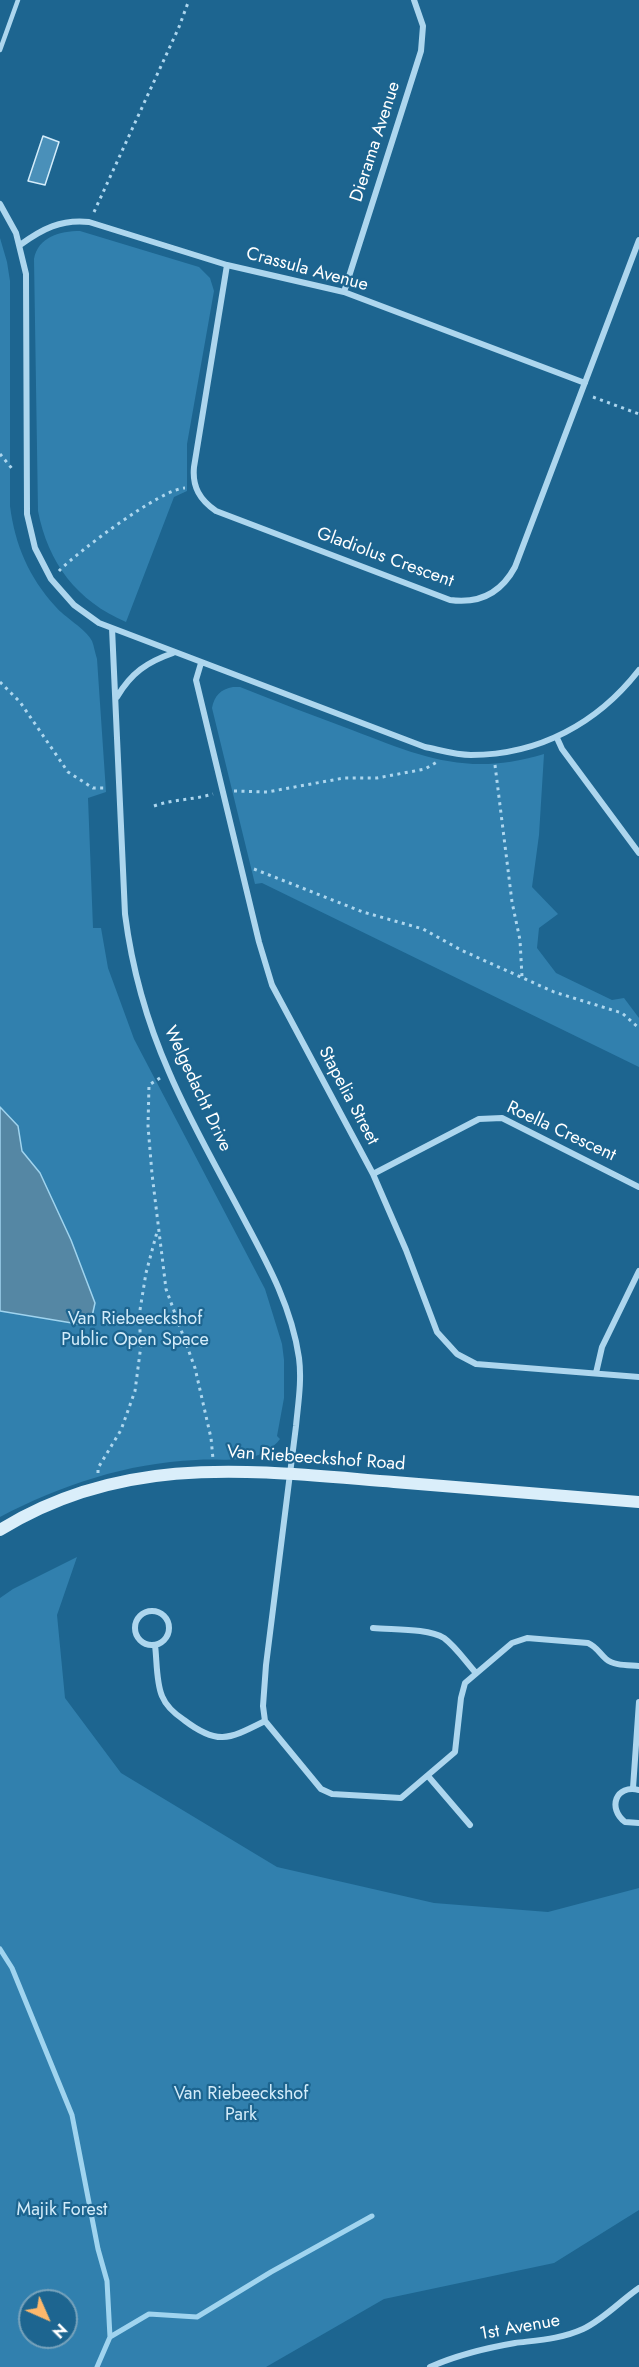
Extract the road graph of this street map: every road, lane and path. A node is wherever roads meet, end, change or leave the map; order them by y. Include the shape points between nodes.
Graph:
1 (18, 0) edge
2 (189, 0) edge
3 (414, 0) edge
4 (0, 50) edge
5 (0, 204) edge
6 (89, 222) junction
7 (639, 240) edge
8 (20, 245) junction
9 (227, 265) junction
10 (344, 292) junction
11 (585, 383) junction
12 (581, 393) junction
13 (639, 414) edge
14 (196, 488) junction
15 (51, 579) junction
16 (112, 628) junction
17 (174, 653) junction
18 (201, 663) junction
19 (639, 670) edge
20 (0, 682) edge
21 (117, 697) junction
22 (557, 738) junction
23 (493, 754) junction
24 (438, 761) dead end
25 (108, 788) dead end
26 (232, 791) dead end
27 (214, 794) dead end
28 (154, 806) dead end
29 (639, 853) edge
30 (242, 871) junction
31 (522, 977) junction
32 (639, 1028) edge
33 (169, 1072) junction
34 (373, 1174) junction
35 (639, 1187) edge
36 (157, 1230) junction
37 (639, 1270) edge
38 (596, 1373) junction
39 (639, 1377) edge
40 (212, 1471) junction
41 (289, 1474) junction
42 (99, 1488) junction
43 (639, 1502) edge
44 (0, 1530) edge
45 (373, 1628) dead end
46 (155, 1645) junction
47 (639, 1666) edge
48 (476, 1673) junction
49 (639, 1702) edge
50 (265, 1721) junction
51 (428, 1776) junction
52 (636, 1789) edge
53 (639, 1822) edge
54 (470, 1825) dead end
55 (639, 2288) edge
56 (430, 2367) edge

1 - 4 lane
2 - 6 path
3 - 10 street, Dierama Avenue via 423,26 422,51
5 - 8 street
6 - 8 street, Crassula Avenue via 57,224
6 - 9 street, Crassula Avenue
7 - 11 street, Gladiolus Crescent
8 - 15 street via 27,289 27,514 35,548
9 - 10 street, Crassula Avenue
9 - 14 street via 194,467
10 - 11 street, Crassula Avenue
11 - 12 street, Gladiolus Crescent
12 - 13 path
12 - 14 street, Gladiolus Crescent via 515,567 494,593 472,601 450,600 216,511
14 - 15 path via 179,488 150,505 94,541
15 - 16 street via 86,615
16 - 17 street
16 - 21 street, Welgedacht Drive
17 - 18 street
17 - 21 street via 138,670
18 - 23 street via 425,747 468,755
18 - 30 street, Stapelia Street via 196,680
19 - 22 street via 602,710
20 - 25 path via 20,702 68,772 93,788
21 - 33 street, Welgedacht Drive via 125,915 139,990
22 - 23 street
22 - 29 street
23 - 31 path
24 - 26 path via 425,769 378,778 344,778 267,792
27 - 28 path
30 - 31 path via 252,869 363,912 423,928
30 - 34 street, Stapelia Street via 272,986
31 - 32 path via 554,992 621,1013
33 - 36 path via 149,1085 148,1126
33 - 41 street, Welgedacht Drive via 275,1278 294,1333 300,1387
34 - 35 street, Roella Crescent via 479,1119 495,1117
34 - 38 street, Stapelia Street via 433,1323 449,1348 466,1360 487,1366
36 - 40 path via 166,1289 195,1368 214,1455
36 - 42 path via 139,1316 141,1345 135,1391 121,1430 98,1468
37 - 38 street via 602,1347
38 - 39 street, Stapelia Street
40 - 41 street, Van Riebeeckshof Road
40 - 42 street, Van Riebeeckshof Road via 157,1475
41 - 43 street, Van Riebeeckshof Road
41 - 50 street, Welgedacht Drive via 266,1665
42 - 44 street, Van Riebeeckshof Road via 39,1509
45 - 48 street via 442,1637
46 - 46 street via 142,1642 135,1630 138,1618 149,1611 162,1614 170,1624 167,1638
46 - 50 street via 161,1695 175,1714 200,1732 219,1738
47 - 48 street via 615,1664 588,1643 527,1638 512,1643
48 - 51 street via 465,1683 461,1698 455,1752
49 - 52 street
50 - 51 street via 321,1789 332,1794 401,1798
51 - 54 street
52 - 53 street via 626,1789 616,1798 616,1812 625,1822
55 - 56 street, 1st Avenue via 609,2313 577,2331 543,2341 472,2352

